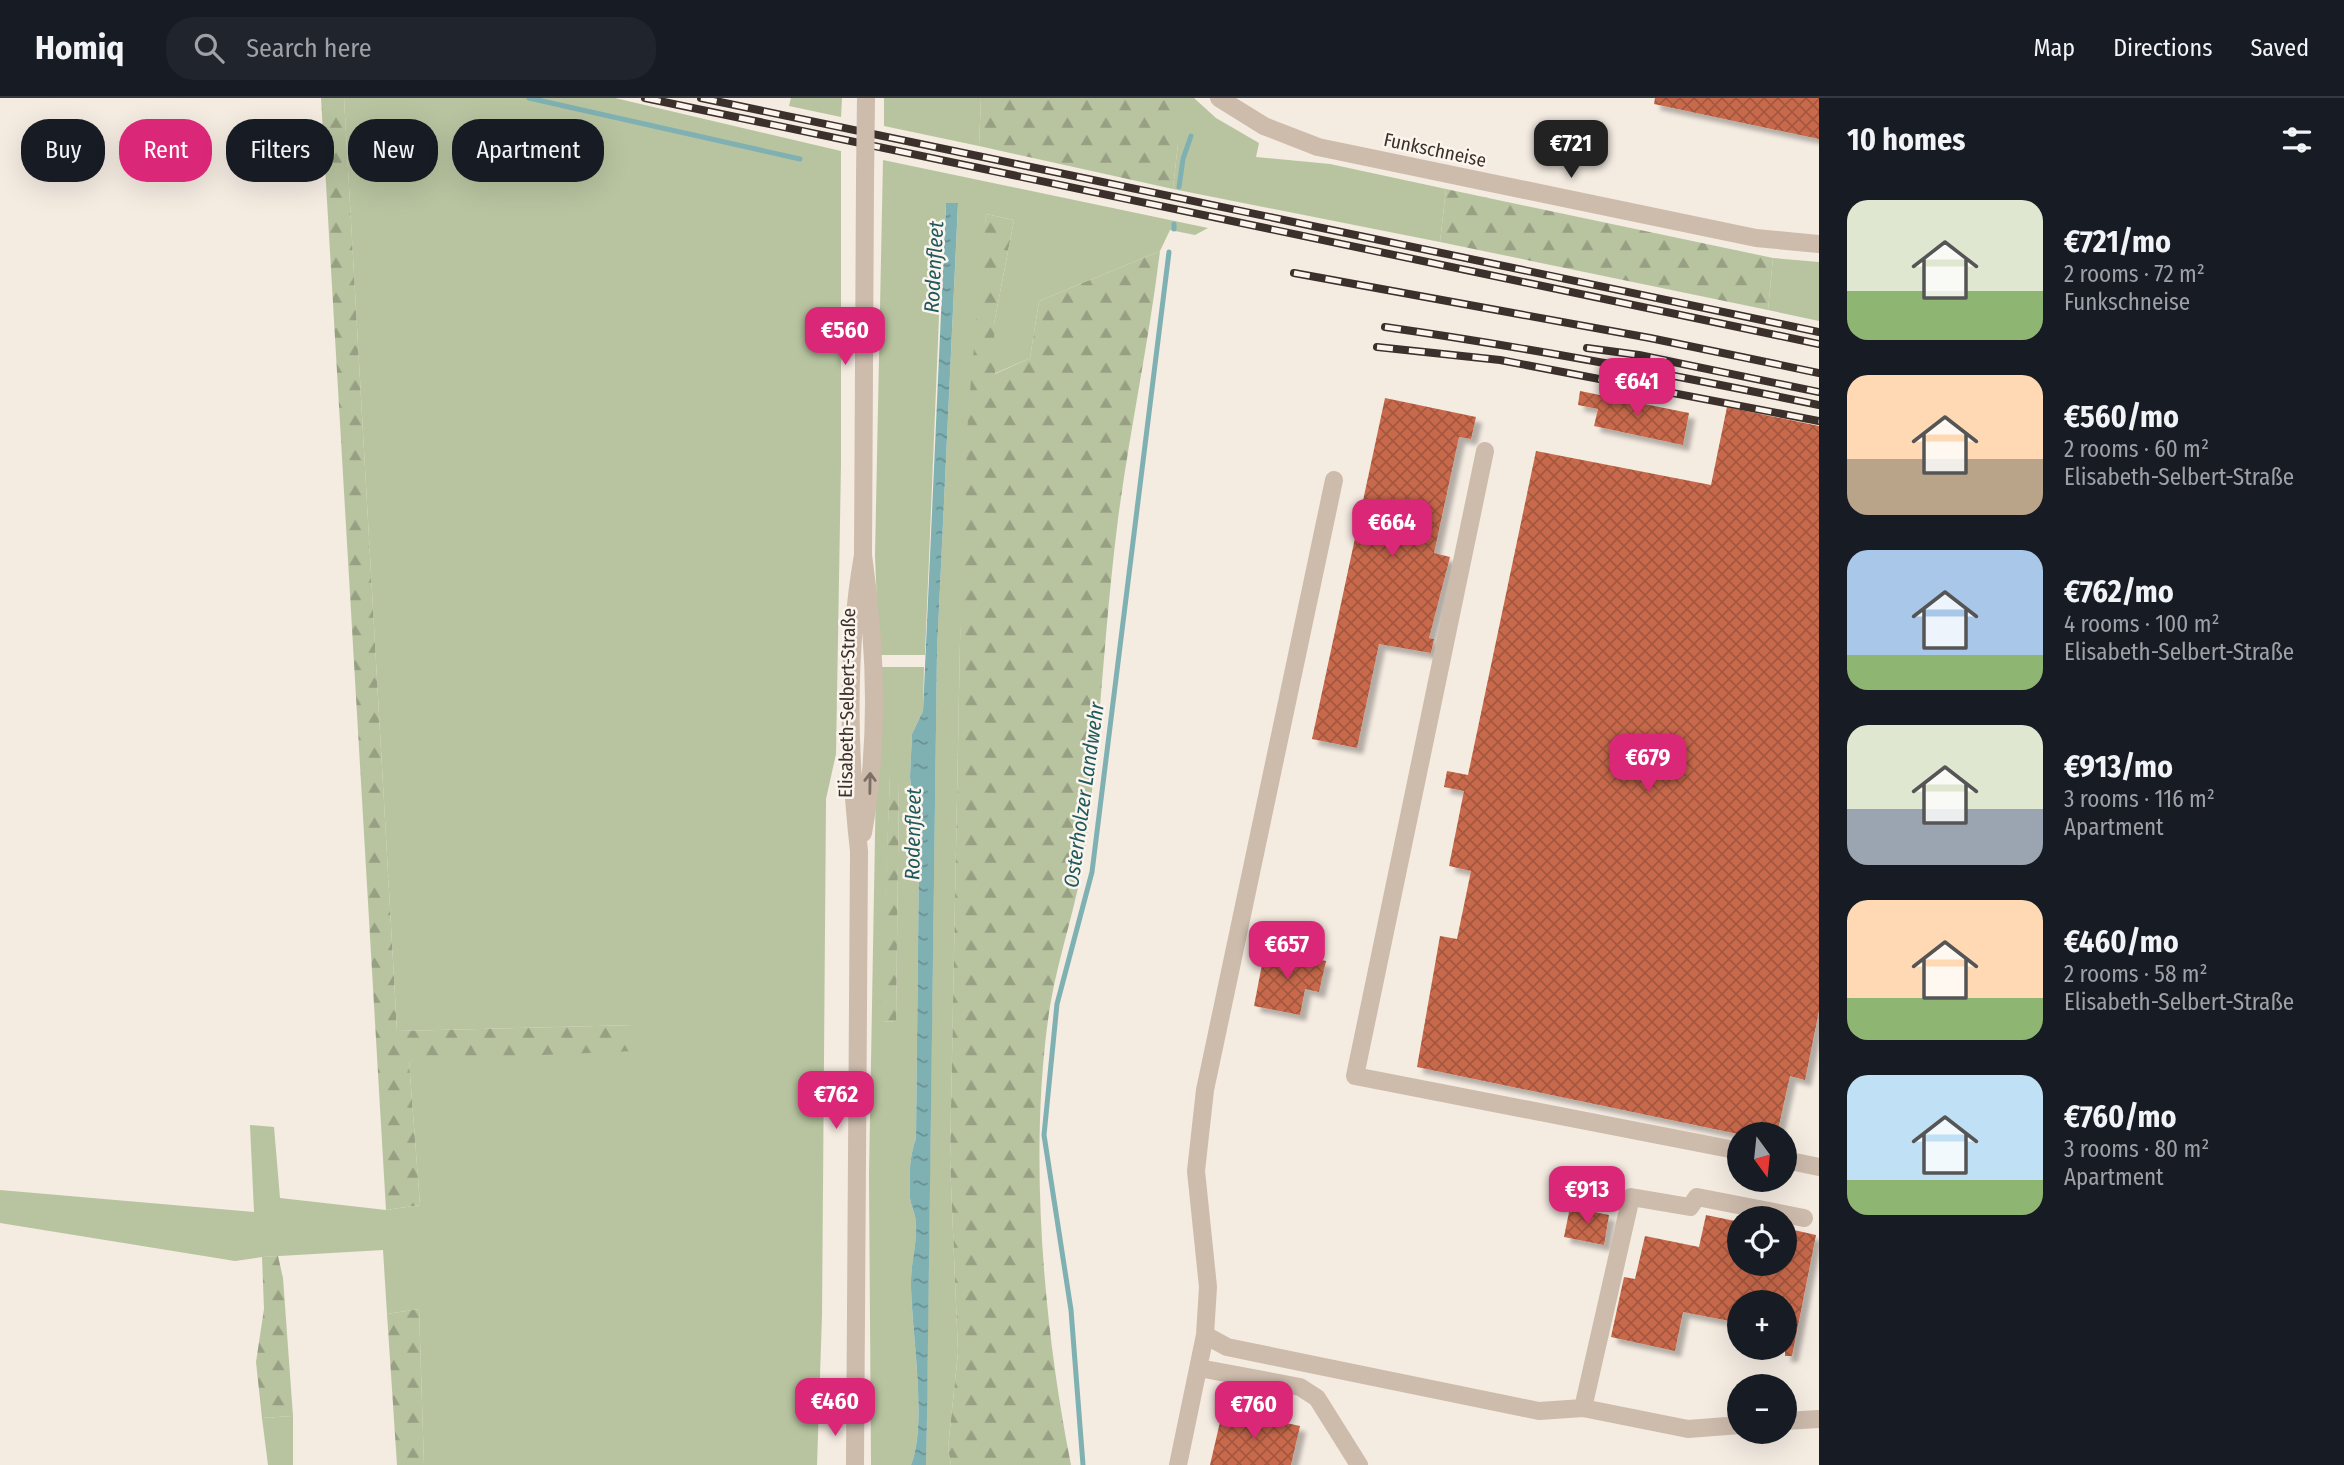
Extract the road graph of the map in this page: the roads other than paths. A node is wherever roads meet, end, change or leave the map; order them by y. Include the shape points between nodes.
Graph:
1 (866, 98) edge
2 (1219, 98) edge
3 (1819, 244) edge
4 (1485, 451) dead end
5 (1334, 480) dead end
6 (1727, 1148) edge
7 (1797, 1162) edge
8 (1819, 1167) edge
9 (1804, 1218) dead end
10 (1205, 1335) junction
11 (1199, 1368) junction
12 (1583, 1408) junction
13 (1818, 1419) edge
14 (1797, 1420) edge
15 (1727, 1426) edge
16 (855, 1465) edge
17 (1178, 1465) edge
18 (1359, 1465) edge

1 - 16 street, Elisabeth-Selbert-Straße, bridge via 863,555 873,661 869,796 859,851
2 - 3 street, Funkschneise via 1264,126 1318,147 1756,238
4 - 6 street via 1355,1076
5 - 10 street via 1205,1090 1196,1171 1208,1287
7 - 8 street
9 - 12 street via 1697,1197 1690,1207 1631,1197
10 - 11 street
10 - 12 street via 1227,1346 1539,1411
11 - 17 street
11 - 18 street via 1300,1387 1317,1398
12 - 15 street via 1688,1429
13 - 14 street

